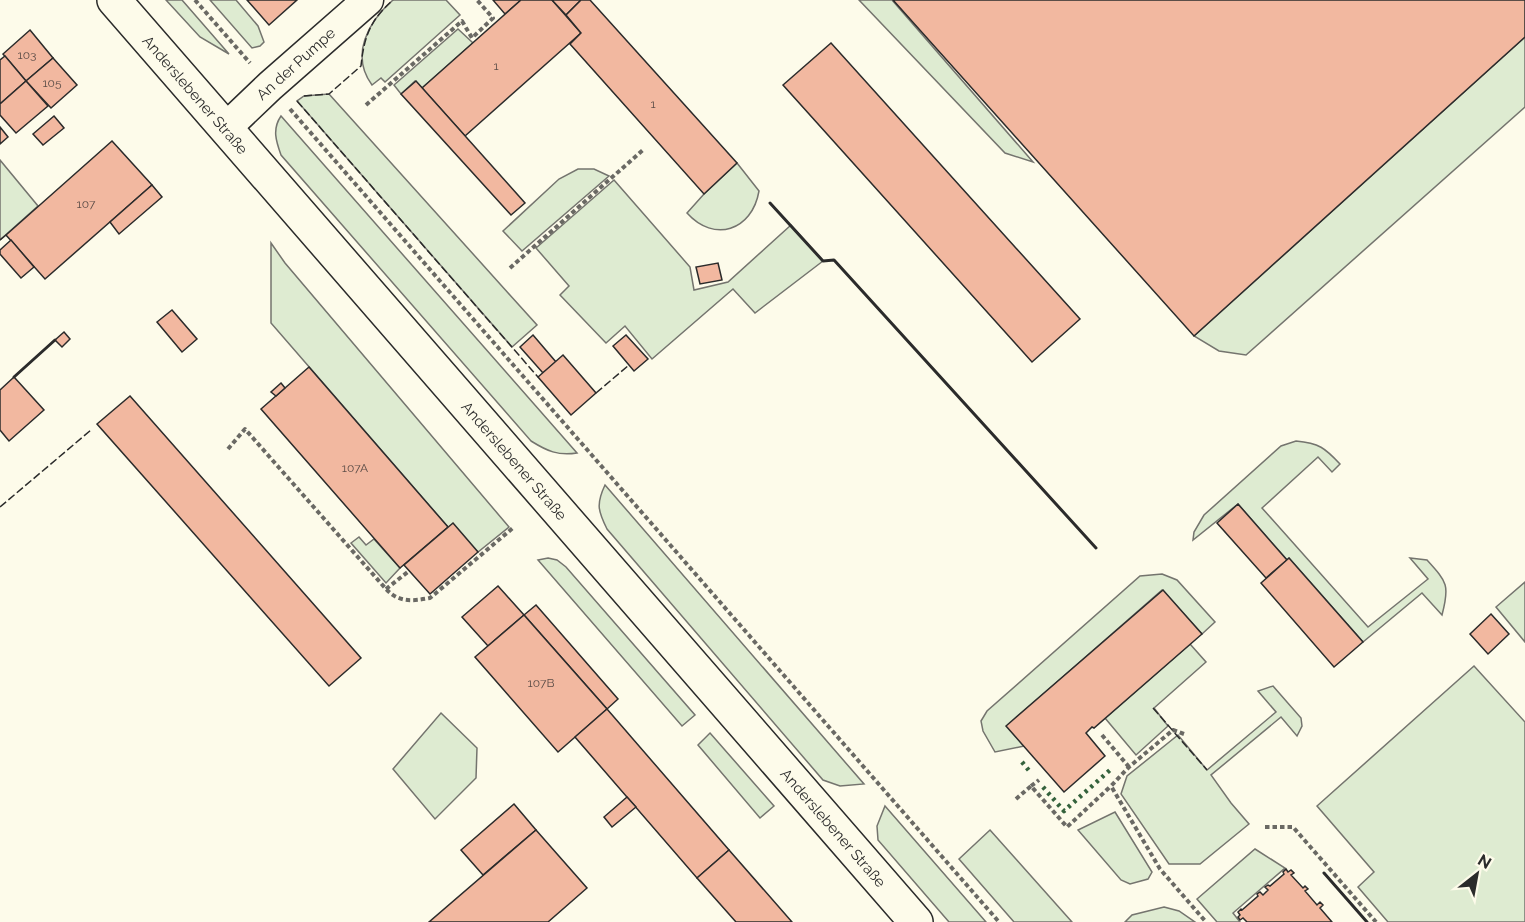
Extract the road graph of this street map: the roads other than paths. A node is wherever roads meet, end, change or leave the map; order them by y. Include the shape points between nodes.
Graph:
1 (114, 0) edge
2 (368, 0) edge
3 (225, 129) junction
4 (915, 922) edge

1 - 3 main road, Anderslebener Straße
2 - 3 street, An der Pumpe
3 - 4 main road, Anderslebener Straße

